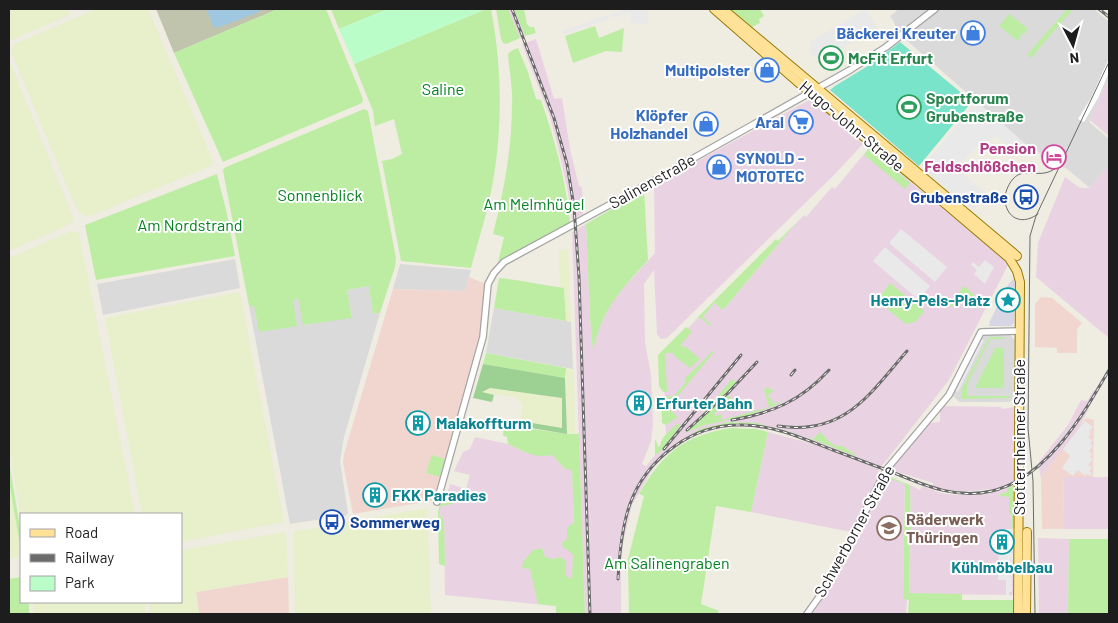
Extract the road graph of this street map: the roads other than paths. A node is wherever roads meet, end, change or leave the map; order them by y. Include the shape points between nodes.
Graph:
1 (714, 9) edge
2 (723, 9) edge
3 (935, 9) edge
4 (814, 90) junction
5 (1015, 259) joint
6 (1019, 331) junction
7 (437, 502) dead end
8 (1027, 532) dead end
9 (807, 614) edge
10 (1018, 614) edge
11 (1026, 614) edge

1 - 4 main road, Hugo-John-Straße
2 - 4 main road, Hugo-John-Straße
3 - 4 street, Salinenstraße via 886,47
4 - 5 main road, Hugo-John-Straße
4 - 7 street, Salinenstraße via 504,262 488,284 483,337
5 - 6 main road, Stotternheimer Straße via 1019,278
6 - 9 street, Schwerborner Straße via 981,332 949,395 886,470 841,560
6 - 10 main road, Stotternheimer Straße
8 - 11 main road, Stotternheimer Straße

